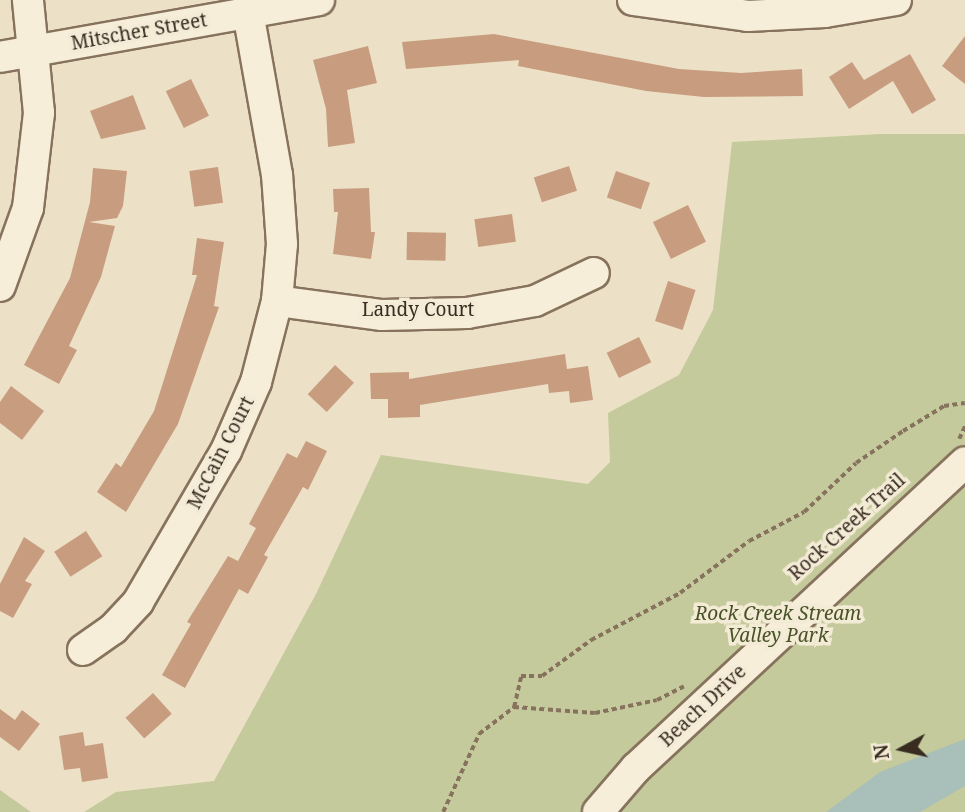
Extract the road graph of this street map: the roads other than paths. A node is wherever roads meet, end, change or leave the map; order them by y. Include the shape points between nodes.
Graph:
1 (28, 0) edge
2 (319, 0) edge
3 (633, 0) edge
4 (896, 0) edge
5 (698, 5) edge
6 (248, 13) junction
7 (35, 49) junction
8 (0, 57) edge
9 (594, 273) dead end
10 (0, 286) edge
11 (277, 301) junction
12 (958, 455) edge
13 (83, 650) dead end
14 (598, 812) edge

1 - 7 street
2 - 6 street, Mitscher Street
3 - 5 street
4 - 5 street via 825,12 748,16
6 - 7 street, Mitscher Street
6 - 11 street, McCain Court via 277,175 282,244
7 - 8 street, Mitscher Street
7 - 10 street via 39,113 28,208
9 - 11 street, Landy Court via 535,301 467,313 382,315
11 - 13 street, McCain Court via 256,382 226,451 138,602 113,629
12 - 14 street, Beach Drive via 636,768

